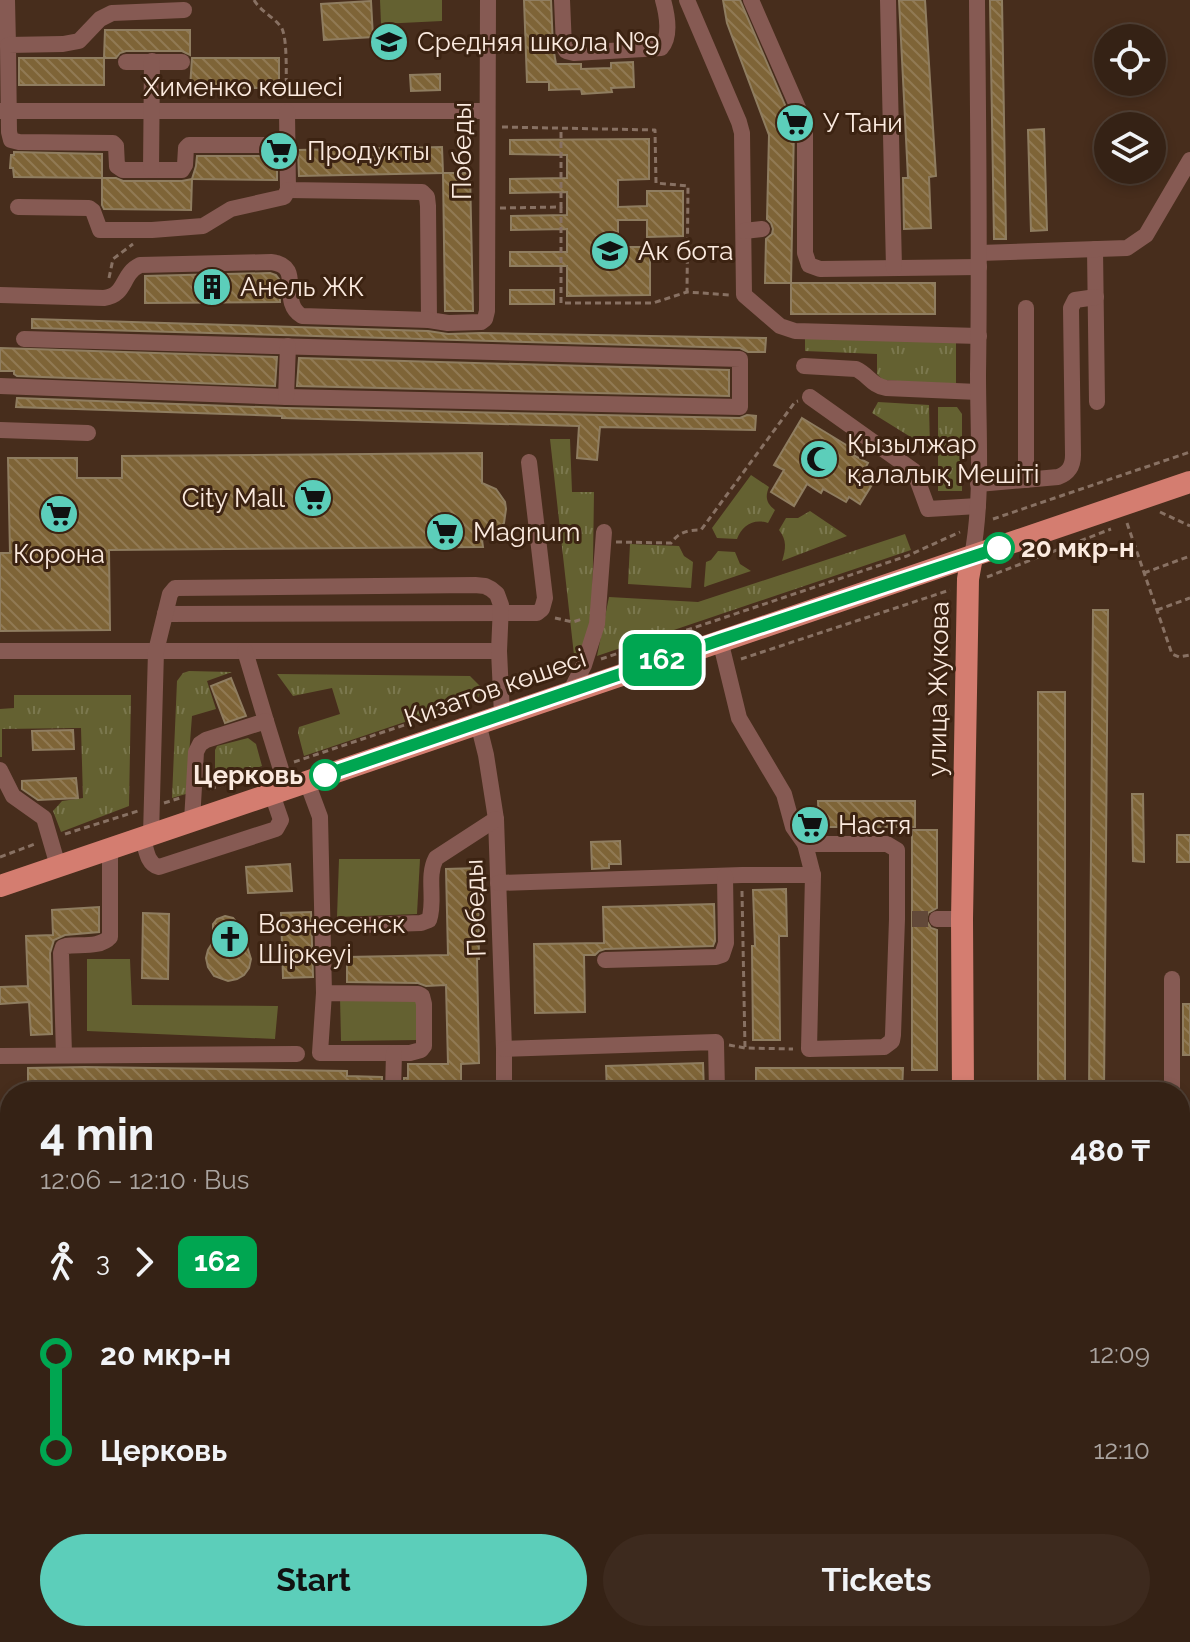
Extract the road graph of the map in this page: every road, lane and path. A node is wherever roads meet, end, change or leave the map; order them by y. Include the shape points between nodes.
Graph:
1 (7, 0) edge
2 (254, 0) edge
3 (488, 0) edge
4 (562, 0) edge
5 (663, 0) edge
6 (687, 0) edge
7 (751, 0) edge
8 (888, 0) edge
9 (977, 0) edge
10 (184, 10) dead end
11 (8, 45) junction
12 (152, 61) junction
13 (126, 62) dead end
14 (182, 62) dead end
15 (4, 111) edge
16 (152, 111) junction
17 (287, 112) junction
18 (486, 119) junction
19 (561, 128) junction
20 (287, 145) junction
21 (1190, 160) edge
22 (151, 170) junction
23 (288, 190) junction
24 (18, 207) dead end
25 (561, 207) junction
26 (486, 208) junction
27 (762, 229) dead end
28 (744, 231) junction
29 (1095, 249) junction
30 (979, 260) junction
31 (894, 268) junction
32 (687, 292) junction
33 (0, 295) edge
34 (744, 295) junction
35 (1096, 297) junction
36 (1026, 308) dead end
37 (429, 320) junction
38 (979, 336) junction
39 (24, 339) dead end
40 (288, 346) junction
41 (804, 366) dead end
42 (0, 386) edge
43 (978, 392) junction
44 (286, 397) junction
45 (810, 397) joint
46 (1097, 402) dead end
47 (0, 430) edge
48 (88, 433) dead end
49 (529, 462) dead end
50 (1026, 480) junction
51 (1190, 482) edge
52 (978, 484) junction
53 (978, 506) junction
54 (1160, 512) dead end
55 (1127, 523) dead end
56 (1190, 526) edge
57 (1113, 529) dead end
58 (604, 537) joint
59 (1190, 556) edge
60 (972, 557) junction
61 (1144, 573) junction
62 (968, 584) junction
63 (1190, 598) edge
64 (599, 603) junction
65 (542, 609) junction
66 (1157, 610) junction
67 (165, 614) junction
68 (500, 614) junction
69 (720, 640) junction
70 (0, 651) edge
71 (156, 651) junction
72 (245, 651) junction
73 (499, 651) junction
74 (1190, 655) edge
75 (725, 664) junction
76 (570, 692) junction
77 (502, 715) junction
78 (266, 721) junction
79 (478, 723) junction
80 (0, 770) edge
81 (289, 788) junction
82 (496, 819) junction
83 (192, 821) junction
84 (147, 836) junction
85 (805, 844) junction
86 (110, 849) junction
87 (58, 866) junction
88 (813, 875) junction
89 (733, 876) junction
90 (498, 883) junction
91 (0, 886) edge
92 (937, 919) tunnel mouth
93 (962, 919) junction
94 (360, 925) dead end
95 (605, 960) dead end
96 (1172, 979) dead end
97 (324, 993) junction
98 (716, 1042) junction
99 (745, 1048) junction
100 (504, 1049) junction
101 (809, 1049) junction
102 (394, 1053) junction
103 (64, 1054) junction
104 (297, 1054) dead end
105 (0, 1056) edge
106 (393, 1082) edge
107 (504, 1082) edge
108 (717, 1082) edge
109 (963, 1082) edge
110 (1172, 1082) edge
111 (1190, 1477) edge
112 (1190, 1626) edge

1 - 11 street
2 - 17 path via 285,35
3 - 18 street, Победы
4 - 5 street via 564,47 574,53 661,48 667,36
6 - 28 street via 742,133
7 - 31 street via 805,124 800,229 806,258 820,269
8 - 31 street
9 - 30 street, улица Жукова
10 - 11 street via 112,13 79,41
11 - 15 street
12 - 13 street
12 - 14 street
12 - 16 street
15 - 16 street, Хименко көшесі
15 - 22 street via 15,142 113,143 118,169
16 - 17 street, Хименко көшесі
16 - 22 street
17 - 18 street, Хименко көшесі
17 - 20 street
18 - 19 path
18 - 26 street, Победы
19 - 25 path
19 - 32 path via 655,130 656,183 688,186
20 - 22 street via 189,145 184,169
20 - 23 street
21 - 29 street via 1146,235 1127,248
23 - 24 street via 284,197 227,211 203,226 152,230 100,230 89,208
23 - 37 street via 425,194
25 - 26 path
25 - 32 path via 561,303 653,303
26 - 37 street, Победы via 487,316 481,322
27 - 28 street
28 - 34 street
29 - 30 street
29 - 35 street
30 - 31 street
30 - 38 street, улица Жукова
32 - 34 path
33 - 37 street via 111,297 128,274 149,263 271,262 288,271 291,306 302,316
34 - 38 street via 780,326 795,331
35 - 46 street
35 - 50 street via 1079,299 1071,308 1071,467 1058,477
36 - 50 street
38 - 43 street, улица Жукова
39 - 40 street
40 - 44 street
40 - 44 street via 740,359 740,407
41 - 43 street via 856,369 886,388
42 - 44 street
43 - 52 street, улица Жукова
45 - 53 street via 914,471 928,509
45 - 58 path via 795,402 701,530 688,530 671,543
47 - 48 street
49 - 65 street
50 - 52 street
51 - 60 main road, Кизатов көшесі
52 - 53 street, улица Жукова
53 - 60 street, улица Жукова
54 - 56 path
55 - 61 path
57 - 62 path
58 - 64 street
59 - 61 path
60 - 62 main road, улица Жукова
60 - 69 main road, Кизатов көшесі
61 - 66 path
62 - 75 path
62 - 93 main road, улица Жукова
63 - 66 path
64 - 65 path via 587,617 573,622
64 - 76 street via 584,665
65 - 68 street
66 - 74 path via 1172,654
67 - 68 street
67 - 68 street via 171,591 178,588 480,585 497,594
67 - 71 street
68 - 73 street
69 - 75 street
69 - 76 main road, Кизатов көшесі
70 - 71 street
71 - 72 street
71 - 84 street
72 - 73 street
72 - 78 street
73 - 77 street
75 - 85 street via 739,718 784,794 793,827
76 - 77 main road, Кизатов көшесі
77 - 79 main road, Кизатов көшесі
78 - 81 street
78 - 83 street via 200,744
79 - 81 main road, Кизатов көшесі
79 - 82 street, Победы
80 - 87 street via 13,796 44,818
81 - 83 main road, Кизатов көшесі
81 - 84 street via 280,824 262,834 159,867 150,861
81 - 97 street via 318,808 320,817
82 - 90 street, Победы
82 - 94 street via 436,858 429,920
83 - 84 main road, Кизатов көшесі
84 - 86 main road, Кизатов көшесі
85 - 88 street
85 - 101 street via 895,847 904,919 892,1041 879,1047
86 - 87 main road, Кизатов көшесі
86 - 103 street via 110,937 100,944 66,946 61,953
87 - 91 main road, Кизатов көшесі
88 - 89 street
88 - 101 street
89 - 90 street
89 - 95 street via 722,955
89 - 99 path
90 - 100 street, Победы
92 - 93 street
93 - 109 main road, улица Жукова
96 - 110 street
97 - 102 street via 320,1053
97 - 102 street via 422,996 424,1046 416,1052
98 - 99 path
98 - 100 street
98 - 108 street
99 - 101 path
100 - 107 street, Победы
102 - 106 street
103 - 104 street
103 - 105 street
111 - 112 street

